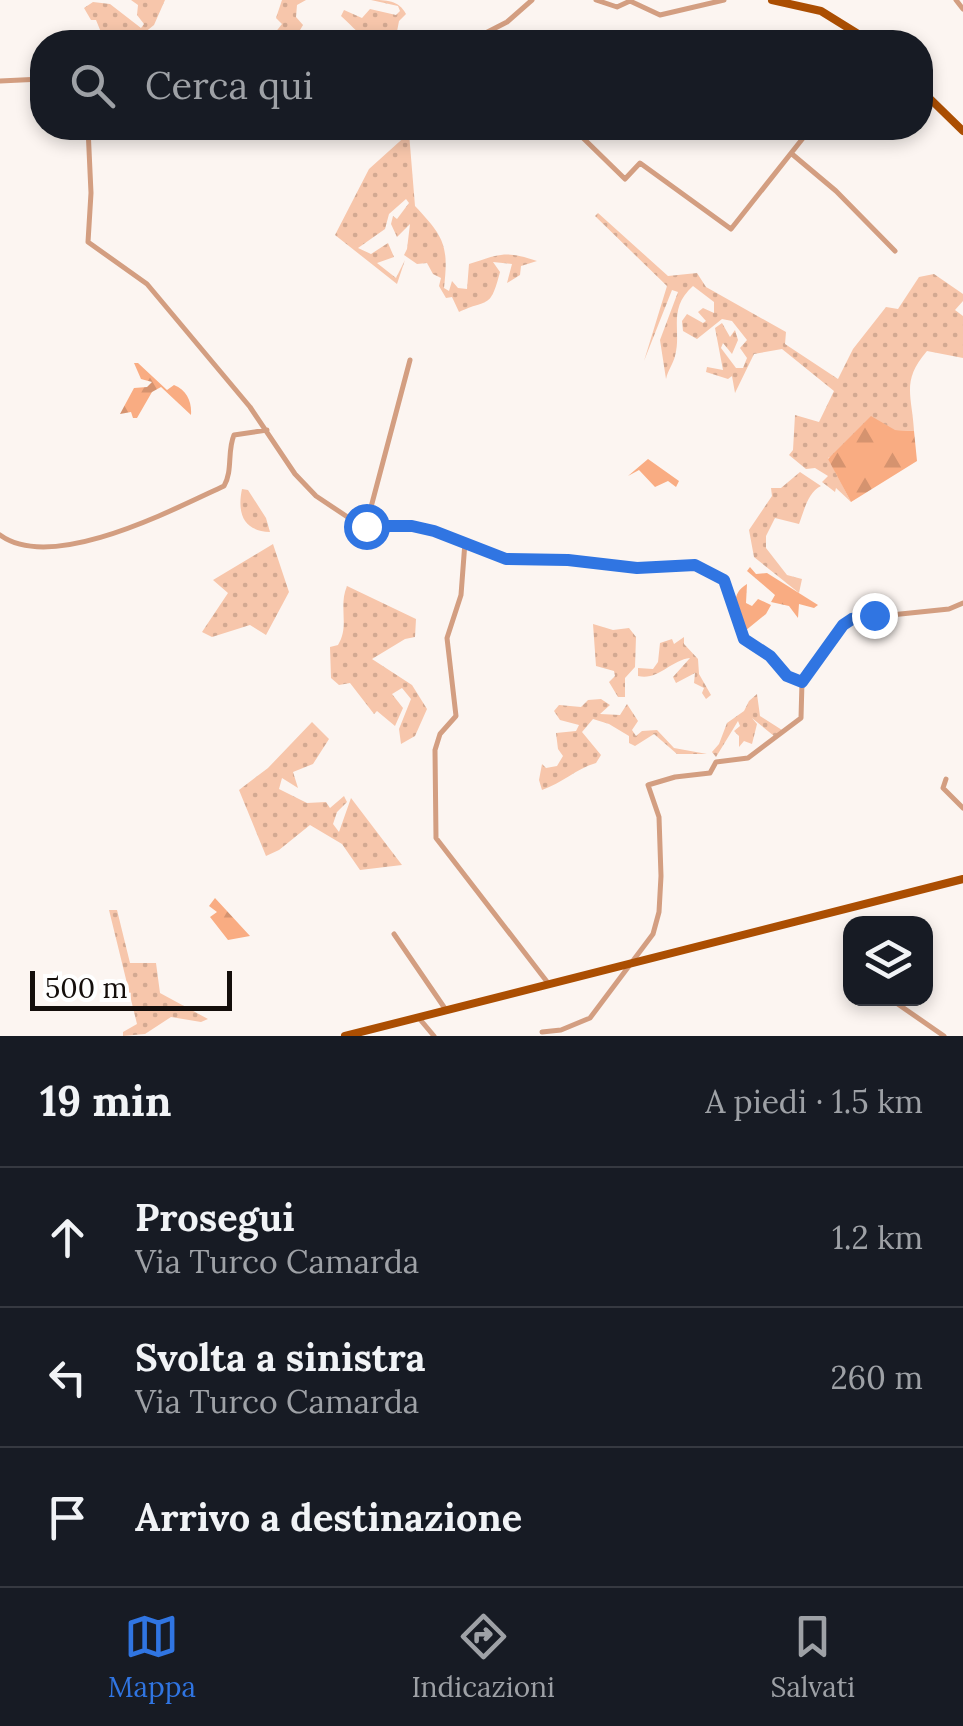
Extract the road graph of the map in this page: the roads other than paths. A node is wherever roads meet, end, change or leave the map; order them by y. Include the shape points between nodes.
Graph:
1 (532, 0) edge
2 (596, 0) edge
3 (724, 0) edge
4 (772, 0) edge
5 (956, 0) edge
6 (963, 9) edge
7 (491, 30) edge
8 (851, 30) edge
9 (30, 80) edge
10 (0, 82) edge
11 (933, 102) edge
12 (963, 132) edge
13 (89, 140) edge
14 (585, 140) edge
15 (801, 140) edge
16 (791, 153) junction
17 (895, 251) dead end
18 (410, 360) dead end
19 (267, 430) junction
20 (366, 526) junction
21 (0, 536) edge
22 (465, 542) junction
23 (963, 603) edge
24 (802, 682) junction
25 (946, 779) dead end
26 (963, 808) edge
27 (963, 879) edge
28 (394, 934) dead end
29 (629, 964) junction
30 (548, 984) junction
31 (902, 1006) edge
32 (446, 1010) junction
33 (418, 1017) junction
34 (542, 1032) dead end
35 (562, 1033) edge
36 (345, 1036) edge
37 (434, 1036) edge
38 (944, 1036) edge

1 - 7 street
2 - 3 street via 616,7 630,1 660,14
4 - 8 main road via 821,11
5 - 6 street
9 - 10 street
11 - 12 main road
13 - 19 street via 88,242 147,284
14 - 16 street via 625,179 640,164 730,229
15 - 16 street
16 - 17 street
18 - 20 street
19 - 20 street via 316,496
19 - 21 street via 234,435 224,486 146,521 46,548
20 - 22 street via 412,526
22 - 24 street via 506,559 699,566 724,580 744,639
22 - 30 street via 461,595 447,638 456,716 435,750 436,838
23 - 24 street via 852,619
24 - 29 street via 802,718 748,758 648,785 658,817 659,912 653,934
25 - 26 street via 943,788
27 - 29 main road
28 - 32 street
29 - 30 main road
29 - 35 street via 590,1018
30 - 32 main road
31 - 38 street
32 - 33 main road
33 - 36 main road
33 - 37 street
34 - 35 street

